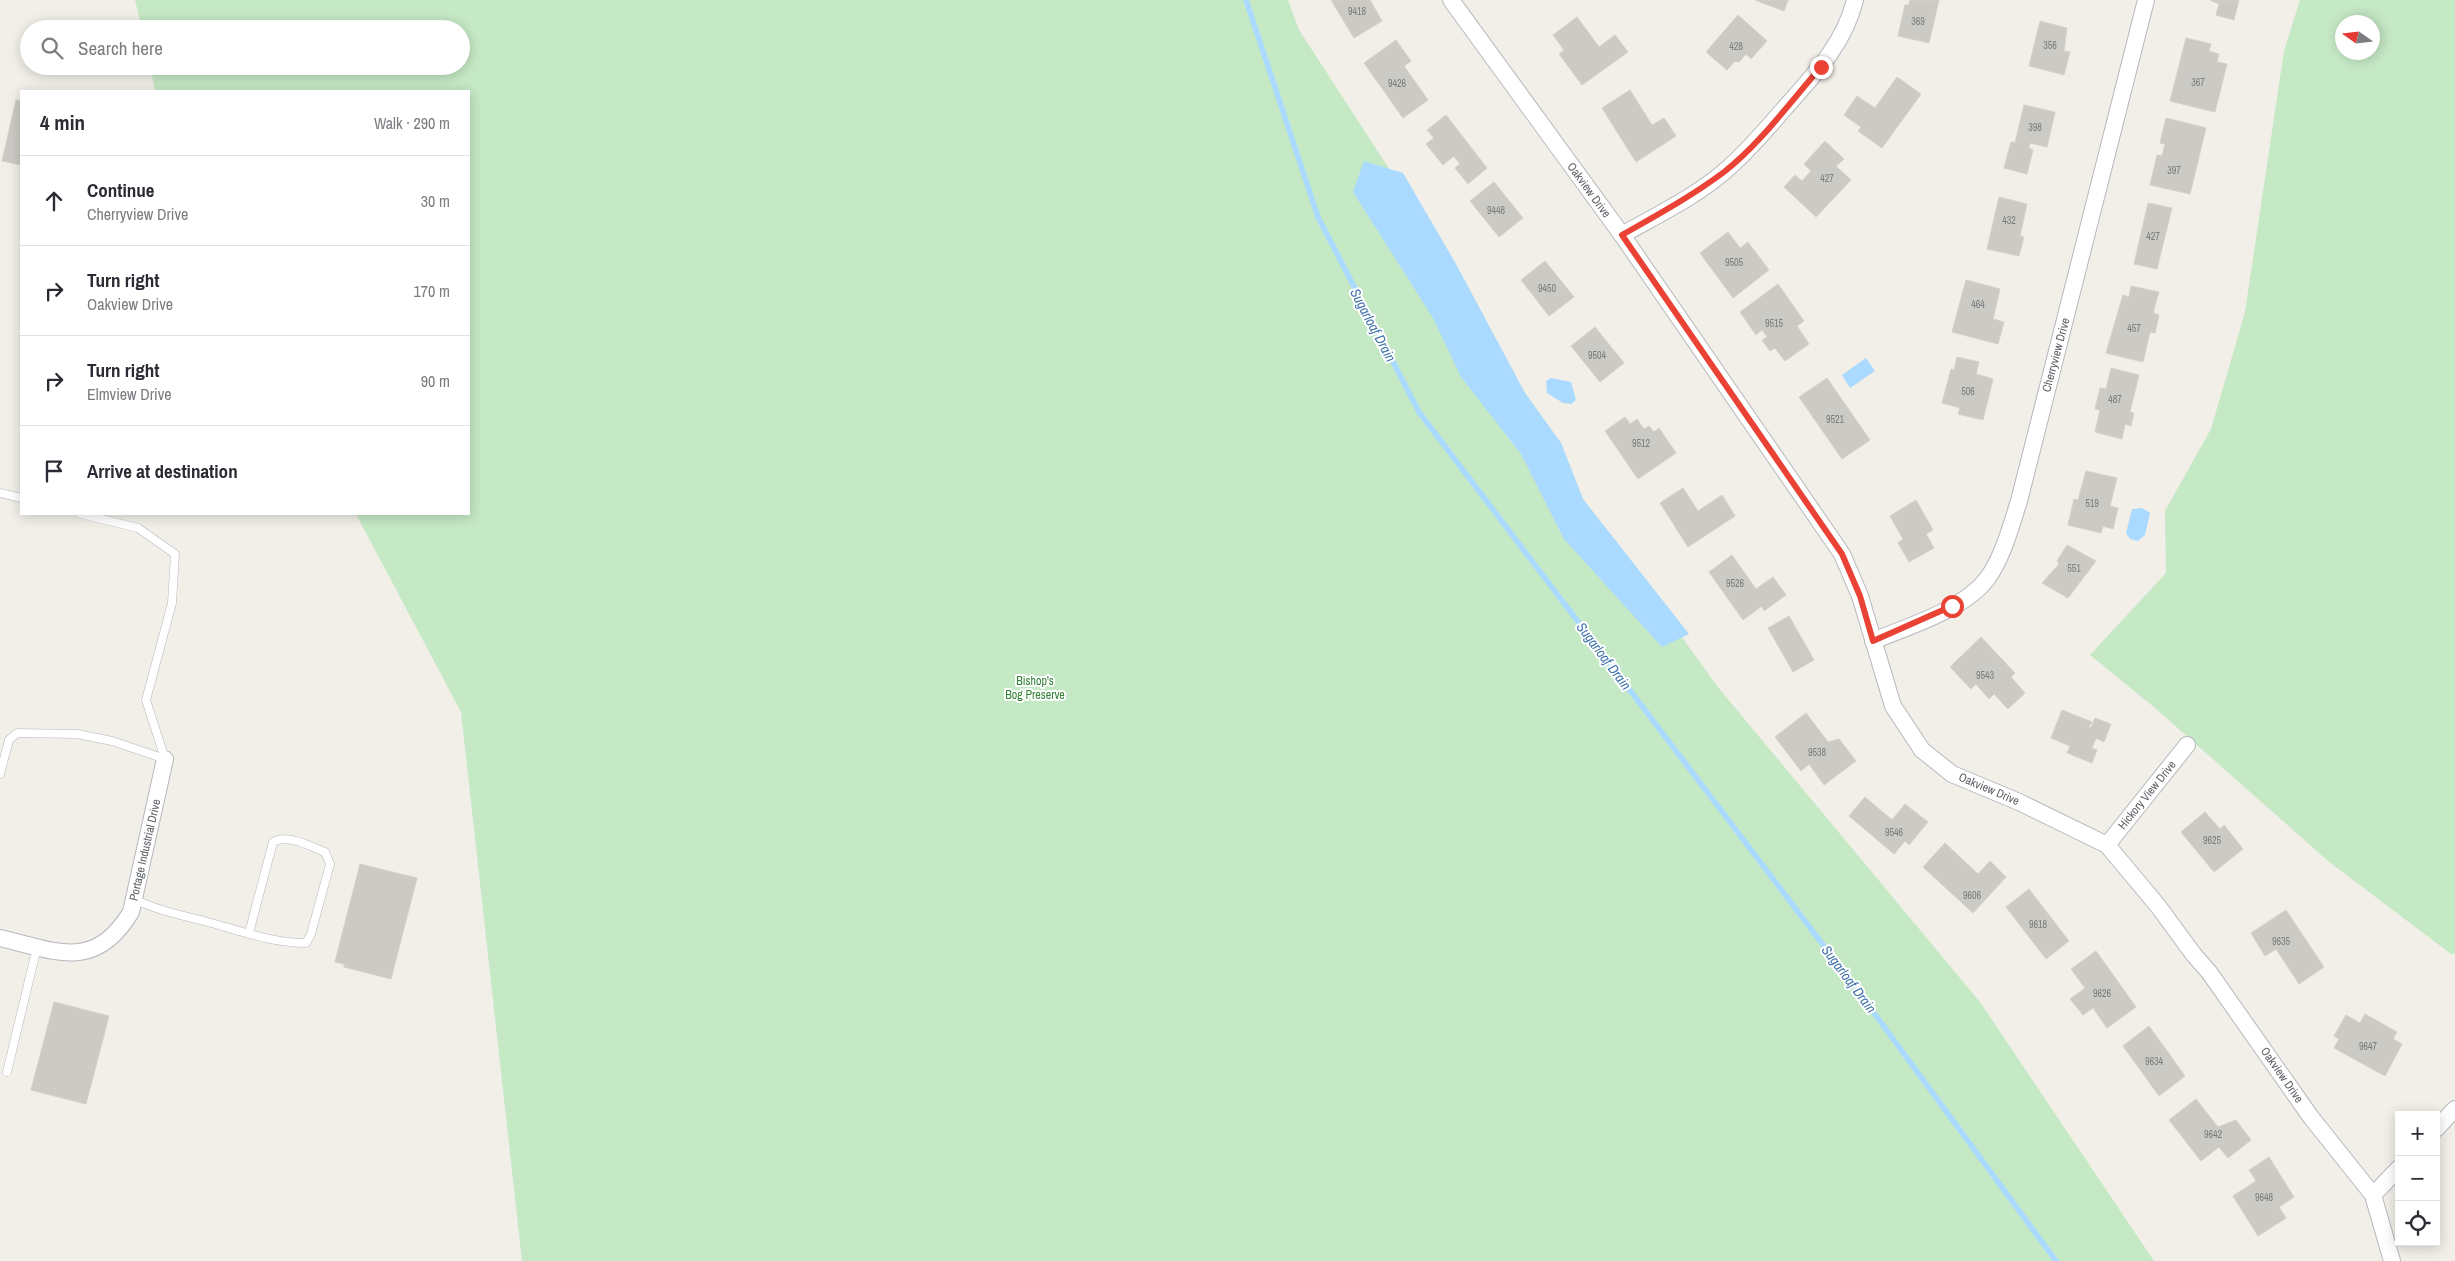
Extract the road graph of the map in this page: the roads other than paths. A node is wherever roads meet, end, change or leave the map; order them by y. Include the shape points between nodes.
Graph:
1 (1451, 0) edge
2 (1855, 0) edge
3 (2146, 0) edge
4 (1622, 235) junction
5 (0, 493) edge
6 (20, 498) edge
7 (85, 515) edge
8 (1873, 641) junction
9 (2187, 745) dead end
10 (165, 759) junction
11 (0, 774) edge
12 (2107, 844) junction
13 (134, 899) junction
14 (249, 933) junction
15 (0, 938) edge
16 (37, 947) junction
17 (7, 1072) dead end
18 (2455, 1109) edge
19 (2440, 1125) edge
20 (2395, 1172) edge
21 (2373, 1195) junction
22 (2392, 1261) edge

1 - 4 street, Oakview Drive
2 - 4 street via 1839,41 1821,67 1762,134 1725,171 1677,204
3 - 8 street, Cherryview Drive via 2019,501 2006,541 1987,578 1974,592 1952,606
4 - 8 street, Oakview Drive via 1842,554 1860,596
5 - 6 lane
7 - 10 lane via 138,528 175,554 172,603 146,700
8 - 12 street, Oakview Drive via 1893,706 1922,750 1952,774
9 - 12 street, Hickory View Drive
10 - 11 lane via 112,740 77,734 17,733 9,740
10 - 13 street, Portage Industrial Drive
12 - 21 street, Oakview Drive via 2209,972 2310,1116
13 - 14 lane
13 - 16 street, Portage Industrial Drive via 123,926 95,950 72,953
14 - 14 lane via 273,842 280,839 297,841 325,852 330,864 306,943 284,943
15 - 16 street, Portage Industrial Drive
16 - 17 lane
18 - 19 street
20 - 21 street
21 - 22 street, Oakview Drive

